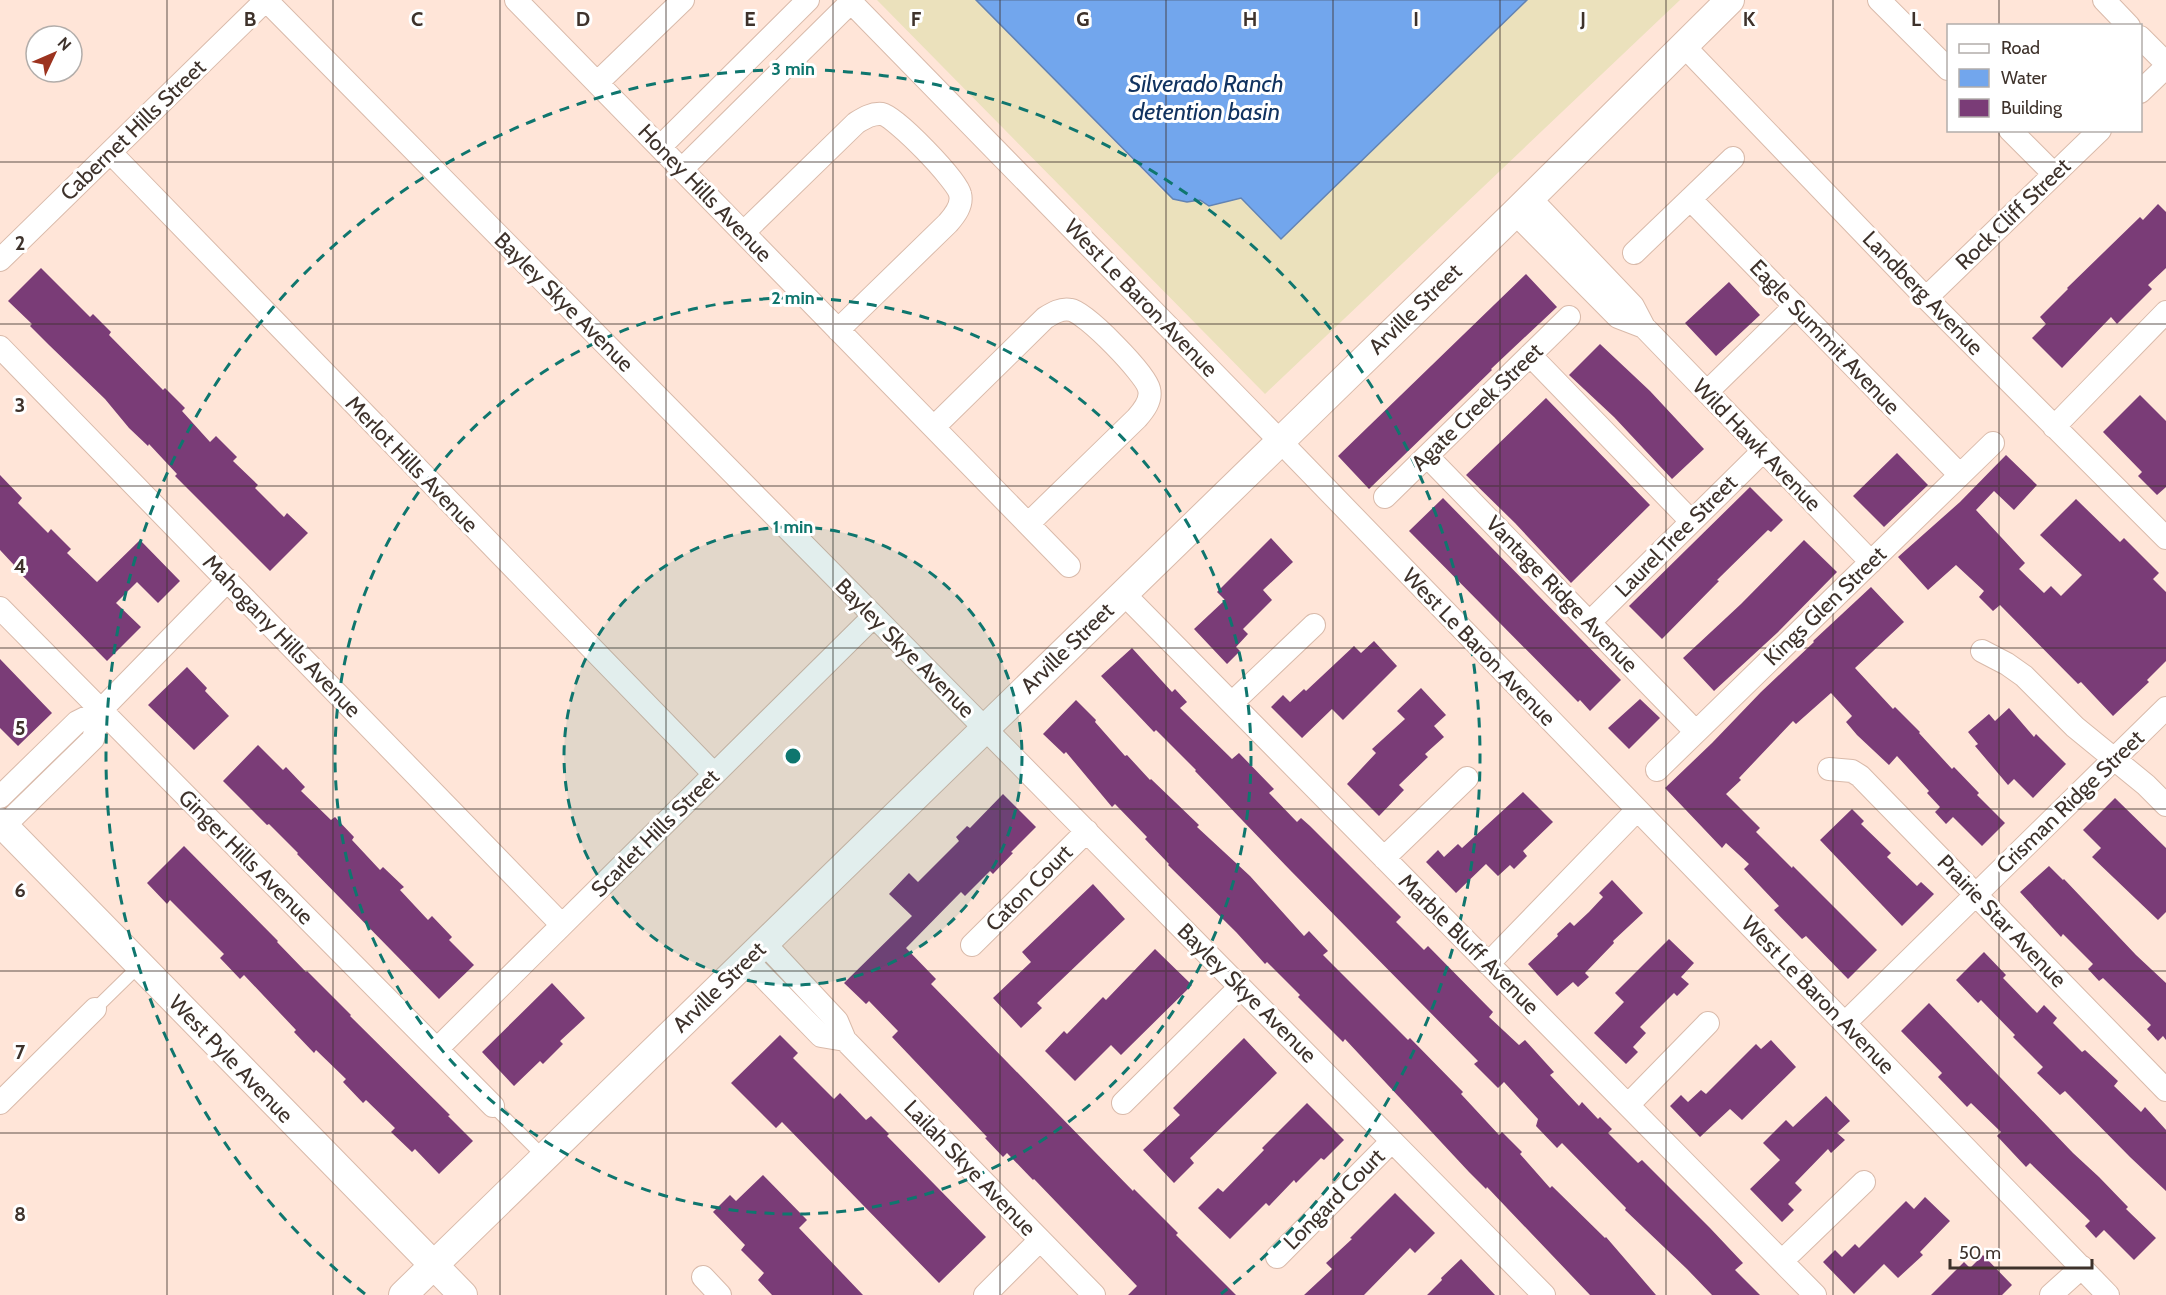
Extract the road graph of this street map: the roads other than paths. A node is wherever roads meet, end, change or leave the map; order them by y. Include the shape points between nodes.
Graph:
1 (266, 0) edge
2 (516, 0) edge
3 (683, 0) edge
4 (808, 0) edge
5 (1730, 0) edge
6 (2104, 0) edge
7 (850, 1) edge
8 (1893, 4) edge
9 (2127, 24) edge
10 (2142, 39) edge
11 (1683, 45) junction
12 (2166, 65) edge
13 (1947, 68) edge
14 (597, 83) junction
15 (2142, 90) edge
16 (2012, 132) edge
17 (2098, 132) edge
18 (660, 147) junction
19 (111, 153) junction
20 (1732, 158) dead end
21 (682, 169) junction
22 (2054, 174) junction
23 (1690, 199) junction
24 (1522, 205) junction
25 (744, 232) junction
26 (1634, 253) dead end
27 (0, 260) edge
28 (1926, 298) junction
29 (1795, 306) junction
30 (2166, 312) edge
31 (1569, 317) dead end
32 (838, 330) junction
33 (0, 347) edge
34 (1530, 355) junction
35 (1707, 392) junction
36 (934, 427) junction
37 (2054, 427) junction
38 (1280, 441) junction
39 (1993, 443) dead end
40 (1763, 451) junction
41 (1427, 456) junction
42 (1960, 475) junction
43 (1385, 496) dead end
44 (1691, 521) junction
45 (1028, 524) junction
46 (2166, 538) edge
47 (1870, 562) junction
48 (1069, 566) dead end
49 (228, 580) junction
50 (1123, 593) junction
51 (0, 608) edge
52 (874, 616) junction
53 (1590, 622) junction
54 (1314, 625) dead end
55 (1982, 651) dead end
56 (1232, 703) junction
57 (2166, 708) edge
58 (101, 710) junction
59 (985, 728) junction
60 (1696, 732) junction
61 (2113, 760) junction
62 (1829, 769) dead end
63 (1657, 770) dead end
64 (714, 774) junction
65 (1467, 778) dead end
66 (0, 797) edge
67 (2166, 805) edge
68 (1637, 810) junction
69 (1, 826) edge
70 (1087, 831) junction
71 (1384, 858) junction
72 (1976, 894) junction
73 (562, 925) junction
74 (972, 945) dead end
75 (755, 951) junction
76 (1488, 964) junction
77 (140, 965) junction
78 (1240, 987) junction
79 (95, 1009) joint
80 (1708, 1023) dead end
81 (1845, 1023) junction
82 (437, 1049) junction
83 (2166, 1090) edge
84 (4, 1092) edge
85 (1123, 1103) dead end
86 (1628, 1105) junction
87 (493, 1106) joint
88 (1392, 1141) junction
89 (544, 1157) junction
90 (1864, 1182) dead end
91 (1040, 1240) junction
92 (1276, 1257) dead end
93 (1782, 1262) junction
94 (434, 1265) junction
95 (2082, 1267) junction
96 (703, 1277) dead end
97 (403, 1295) edge
98 (463, 1295) edge
99 (720, 1295) edge
100 (985, 1295) edge
101 (1094, 1295) edge
102 (1544, 1295) edge
103 (1815, 1295) edge
104 (2051, 1295) edge
105 (2108, 1295) edge

1 - 19 street, Cabernet Hills Street
1 - 52 street, Bayley Skye Avenue
2 - 14 street, Honey Hills Avenue
3 - 14 street
4 - 18 street
5 - 11 street, Arville Street
6 - 9 street
7 - 21 street
7 - 38 street, West Le Baron Avenue
8 - 13 street
10 - 12 street
11 - 24 street, Arville Street
11 - 28 street, Landberg Avenue
12 - 15 street
14 - 18 street, Honey Hills Avenue
16 - 22 street
17 - 22 street, Rock Cliff Street
18 - 21 street, Honey Hills Avenue
19 - 27 street, Cabernet Hills Street
19 - 64 street, Merlot Hills Avenue
20 - 23 street
21 - 25 street, Honey Hills Avenue
22 - 28 street, Rock Cliff Street
23 - 26 street
23 - 29 street, Eagle Summit Avenue
24 - 35 street, Wild Hawk Avenue via 1633,306 1644,327
24 - 38 street, Arville Street
25 - 32 street, Honey Hills Avenue
25 - 32 street via 856,123 878,114 898,123 951,178 961,200 954,216
28 - 37 street, Landberg Avenue
29 - 35 street
29 - 42 street, Eagle Summit Avenue
30 - 37 street
31 - 34 street, Agate Creek Street
32 - 36 street, Honey Hills Avenue
33 - 49 street, Mahogany Hills Avenue
34 - 41 street, Agate Creek Street
34 - 44 street
35 - 40 street, Wild Hawk Avenue
36 - 45 street, Honey Hills Avenue
36 - 45 street via 1045,318 1067,310 1087,318 1140,373 1150,396 1143,412
37 - 46 street, Landberg Avenue
38 - 50 street, Arville Street
38 - 68 street, West Le Baron Avenue
39 - 42 street, Kings Glen Street
40 - 44 street, Laurel Tree Street
40 - 47 street, Wild Hawk Avenue
41 - 43 street, Agate Creek Street
41 - 53 street, Vantage Ridge Avenue
42 - 47 street, Kings Glen Street
44 - 53 street, Laurel Tree Street
45 - 48 street, Honey Hills Avenue
47 - 60 street, Kings Glen Street
49 - 58 street
49 - 73 street, Mahogany Hills Avenue
50 - 56 street, Marble Bluff Avenue
50 - 59 street, Arville Street
51 - 58 street, Ginger Hills Avenue
52 - 59 street, Bayley Skye Avenue
52 - 64 street, Scarlet Hills Street
53 - 60 street, Vantage Ridge Avenue
54 - 56 street
55 - 61 street via 2024,676
56 - 71 street, Marble Bluff Avenue
57 - 61 street, Crisman Ridge Street
58 - 66 street via 77,722
58 - 69 street via 93,739
58 - 82 street, Ginger Hills Avenue
59 - 70 street, Bayley Skye Avenue
59 - 75 street, Arville Street
60 - 63 street, Kings Glen Street
61 - 67 street
61 - 72 street, Crisman Ridge Street
62 - 72 street, Prairie Star Avenue via 1852,771 1860,776
64 - 73 street, Scarlet Hills Street
65 - 71 street
68 - 76 street
68 - 81 street, West Le Baron Avenue
69 - 77 street, West Pyle Avenue
70 - 74 street, Caton Court
70 - 78 street, Bayley Skye Avenue
71 - 76 street, Marble Bluff Avenue
72 - 81 street, Crisman Ridge Street
72 - 83 street, Prairie Star Avenue
73 - 82 street, Scarlet Hills Street
75 - 89 street, Arville Street
75 - 91 street, Lailah Skye Avenue via 808,1007 837,1021 845,1040
76 - 86 street, Marble Bluff Avenue
77 - 79 lane
77 - 94 street, West Pyle Avenue
78 - 85 street
78 - 88 street, Bayley Skye Avenue
79 - 84 street
80 - 86 street
81 - 95 street, West Le Baron Avenue
82 - 87 street, Ginger Hills Avenue
86 - 93 street, Marble Bluff Avenue
87 - 89 lane
88 - 92 street, Longard Court
88 - 102 street, Bayley Skye Avenue
89 - 94 street, Arville Street
90 - 93 street
91 - 100 street
91 - 101 street, Lailah Skye Avenue
93 - 103 street, Marble Bluff Avenue
94 - 97 street, Arville Street
94 - 98 street, West Pyle Avenue
95 - 104 street
95 - 105 street, West Le Baron Avenue
96 - 99 street

